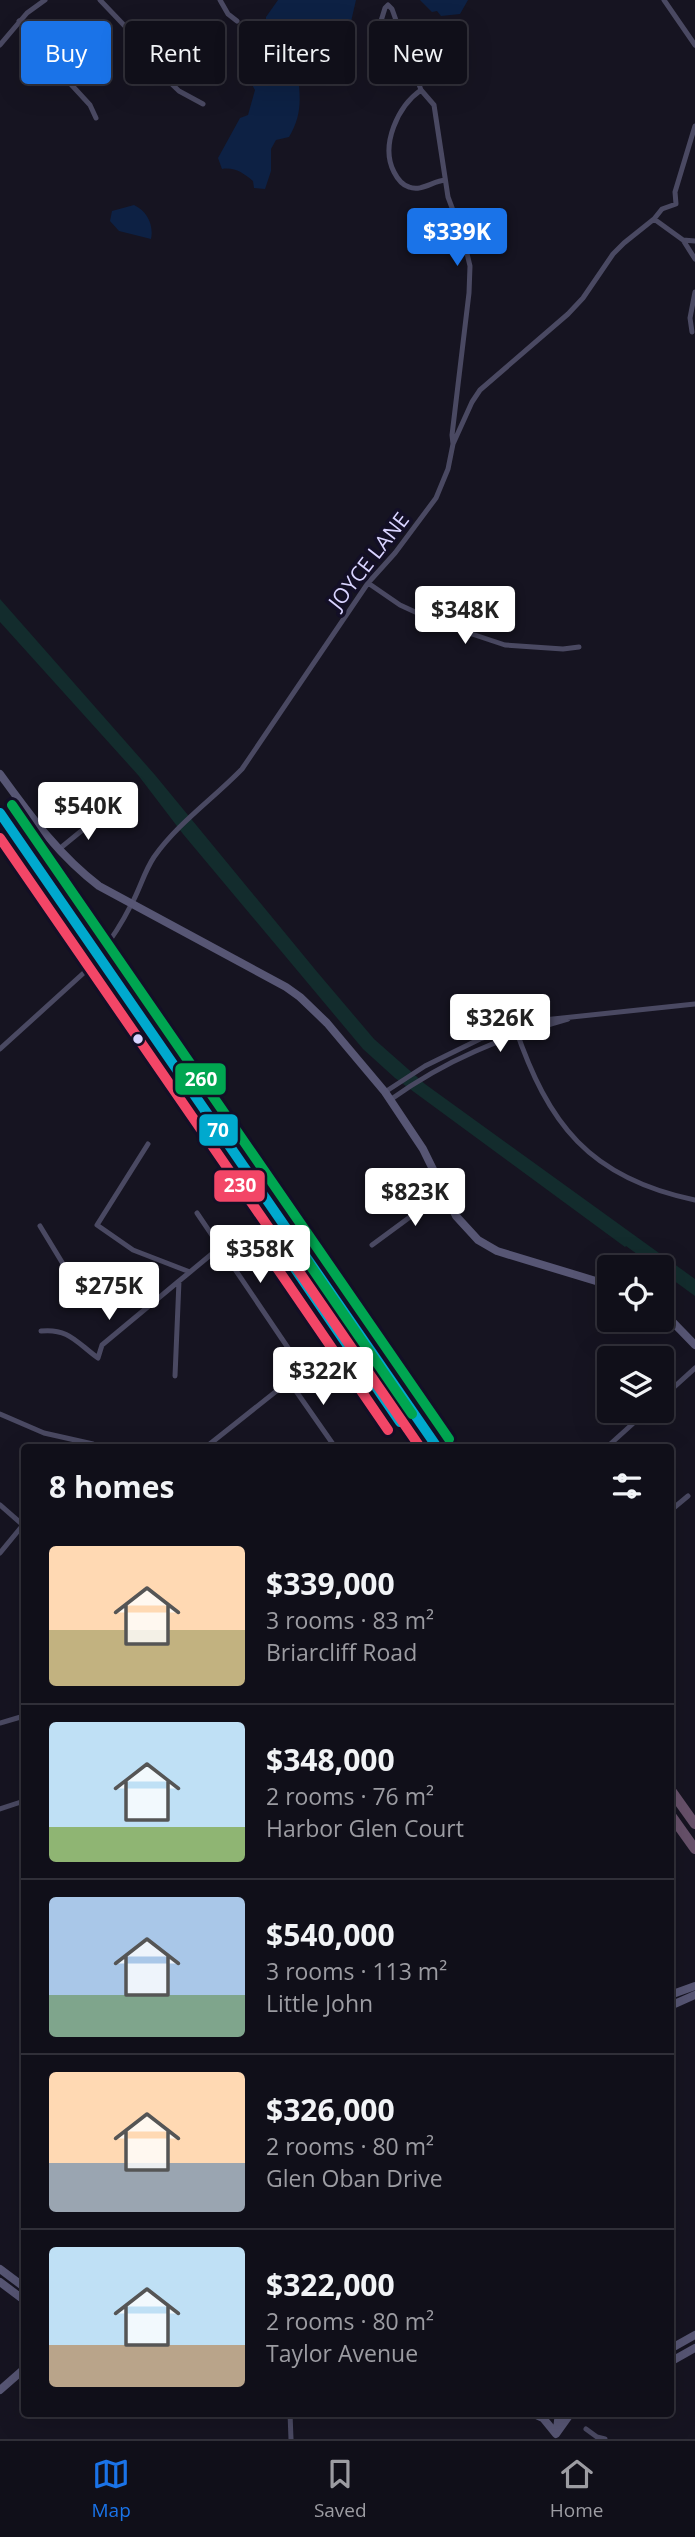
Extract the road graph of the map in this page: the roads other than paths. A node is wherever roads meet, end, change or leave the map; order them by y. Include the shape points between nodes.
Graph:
1 (44, 0) edge
2 (100, 0) edge
3 (220, 0) edge
4 (664, 0) edge
5 (19, 21) junction
6 (237, 21) dead end
7 (381, 21) edge
8 (396, 21) edge
9 (0, 45) edge
10 (695, 45) edge
11 (419, 84) edge
12 (421, 90) junction
13 (203, 104) dead end
14 (96, 118) dead end
15 (695, 126) edge
16 (445, 180) junction
17 (654, 219) junction
18 (683, 240) junction
19 (695, 241) edge
20 (695, 259) edge
21 (695, 292) edge
22 (692, 332) dead end
23 (453, 444) junction
24 (368, 583) junction
25 (579, 647) dead end
26 (0, 774) edge
27 (0, 813) edge
28 (102, 814) dead end
29 (0, 840) edge
30 (58, 850) junction
31 (132, 904) junction
32 (70, 942) junction
33 (98, 956) junction
34 (89, 968) junction
35 (124, 994) junction
36 (695, 1004) edge
37 (516, 1030) junction
38 (480, 1039) junction
39 (483, 1046) junction
40 (0, 1049) edge
41 (451, 1053) junction
42 (454, 1060) junction
43 (387, 1096) junction
44 (148, 1144) dead end
45 (444, 1192) junction
46 (695, 1200) edge
47 (197, 1213) dead end
48 (40, 1226) dead end
49 (293, 1239) junction
50 (372, 1245) dead end
51 (279, 1246) junction
52 (219, 1248) junction
53 (190, 1272) junction
54 (180, 1281) junction
55 (597, 1281) edge
56 (154, 1302) junction
57 (674, 1323) edge
58 (41, 1331) dead end
59 (342, 1339) junction
60 (695, 1345) edge
61 (695, 1368) edge
62 (303, 1370) junction
63 (175, 1376) dead end
64 (289, 1381) junction
65 (674, 1387) edge
66 (0, 1414) edge
67 (634, 1423) edge
68 (93, 1444) edge
69 (210, 1444) edge
70 (333, 1444) edge
71 (416, 1444) edge
72 (435, 1444) edge
73 (610, 1444) edge
74 (688, 1496) dead end
75 (0, 1505) edge
76 (674, 1508) edge
77 (21, 1522) edge
78 (21, 1528) edge
79 (0, 1553) edge
80 (21, 1717) edge
81 (0, 1723) edge
82 (674, 1794) edge
83 (21, 1802) edge
84 (0, 1810) edge
85 (674, 1820) edge
86 (695, 1824) edge
87 (695, 1849) edge
88 (695, 1986) edge
89 (674, 1994) edge
90 (695, 1995) edge
91 (674, 2004) edge
92 (0, 2269) edge
93 (0, 2282) edge
94 (21, 2285) edge
95 (21, 2298) edge
96 (695, 2335) edge
97 (674, 2347) edge
98 (695, 2348) edge
99 (674, 2360) edge
100 (21, 2371) edge
101 (0, 2390) edge
102 (290, 2417) edge
103 (541, 2417) edge
104 (558, 2417) edge
105 (568, 2417) edge
106 (586, 2429) dead end
107 (556, 2437) edge
108 (291, 2439) edge
109 (605, 2439) edge

1 - 5 street
2 - 13 street via 141,43 155,68 179,91
3 - 6 street
4 - 10 street
5 - 9 street
5 - 14 street
7 - 8 street via 388,5
11 - 12 street
12 - 16 street via 434,105
12 - 16 street via 411,98 389,136 389,162 408,187
15 - 17 street, JOYCE LANE via 675,192 676,204 662,209
16 - 23 street via 467,247 471,277
17 - 18 street
17 - 23 street, JOYCE LANE via 612,254 568,314 480,390
18 - 19 street
18 - 20 street
21 - 22 street
23 - 24 street, JOYCE LANE via 436,498
24 - 25 street via 439,623 505,645
24 - 31 street, JOYCE LANE via 242,769 178,827 155,856
26 - 30 street
27 - 33 highway
28 - 30 street
29 - 32 highway
30 - 31 street via 99,886
31 - 33 street, JOYCE LANE
31 - 43 street via 298,995
32 - 33 highway via 88,958
32 - 34 highway
33 - 35 highway
34 - 35 highway via 99,965
34 - 40 street
34 - 51 highway
35 - 49 highway
36 - 37 street via 581,1016
37 - 38 street
37 - 39 street
37 - 46 street via 544,1099 586,1150 640,1184
38 - 39 street
38 - 41 street
39 - 42 street
41 - 42 street
41 - 43 street via 425,1066
42 - 43 street
43 - 45 street via 423,1149
44 - 53 street via 97,1225 133,1250
45 - 50 street
45 - 55 street via 461,1223 478,1240 497,1251
47 - 52 street
48 - 56 street via 88,1306 132,1276
49 - 51 highway
49 - 72 highway
51 - 59 highway
52 - 53 street
52 - 62 street
53 - 54 street
54 - 56 street
54 - 63 street
56 - 58 street via 102,1345 98,1358 64,1332
57 - 60 street
59 - 62 street
59 - 71 highway
61 - 65 street
62 - 64 street
64 - 69 street
64 - 70 street
66 - 68 street via 44,1433
67 - 73 street
74 - 76 street
75 - 77 street
78 - 79 street
80 - 81 street
82 - 86 highway
83 - 84 street
85 - 87 highway
88 - 89 street
90 - 91 street
92 - 94 street
93 - 95 street
96 - 97 street
98 - 99 street
100 - 101 street
102 - 108 street
103 - 107 street
104 - 107 street
105 - 107 street
106 - 109 street

